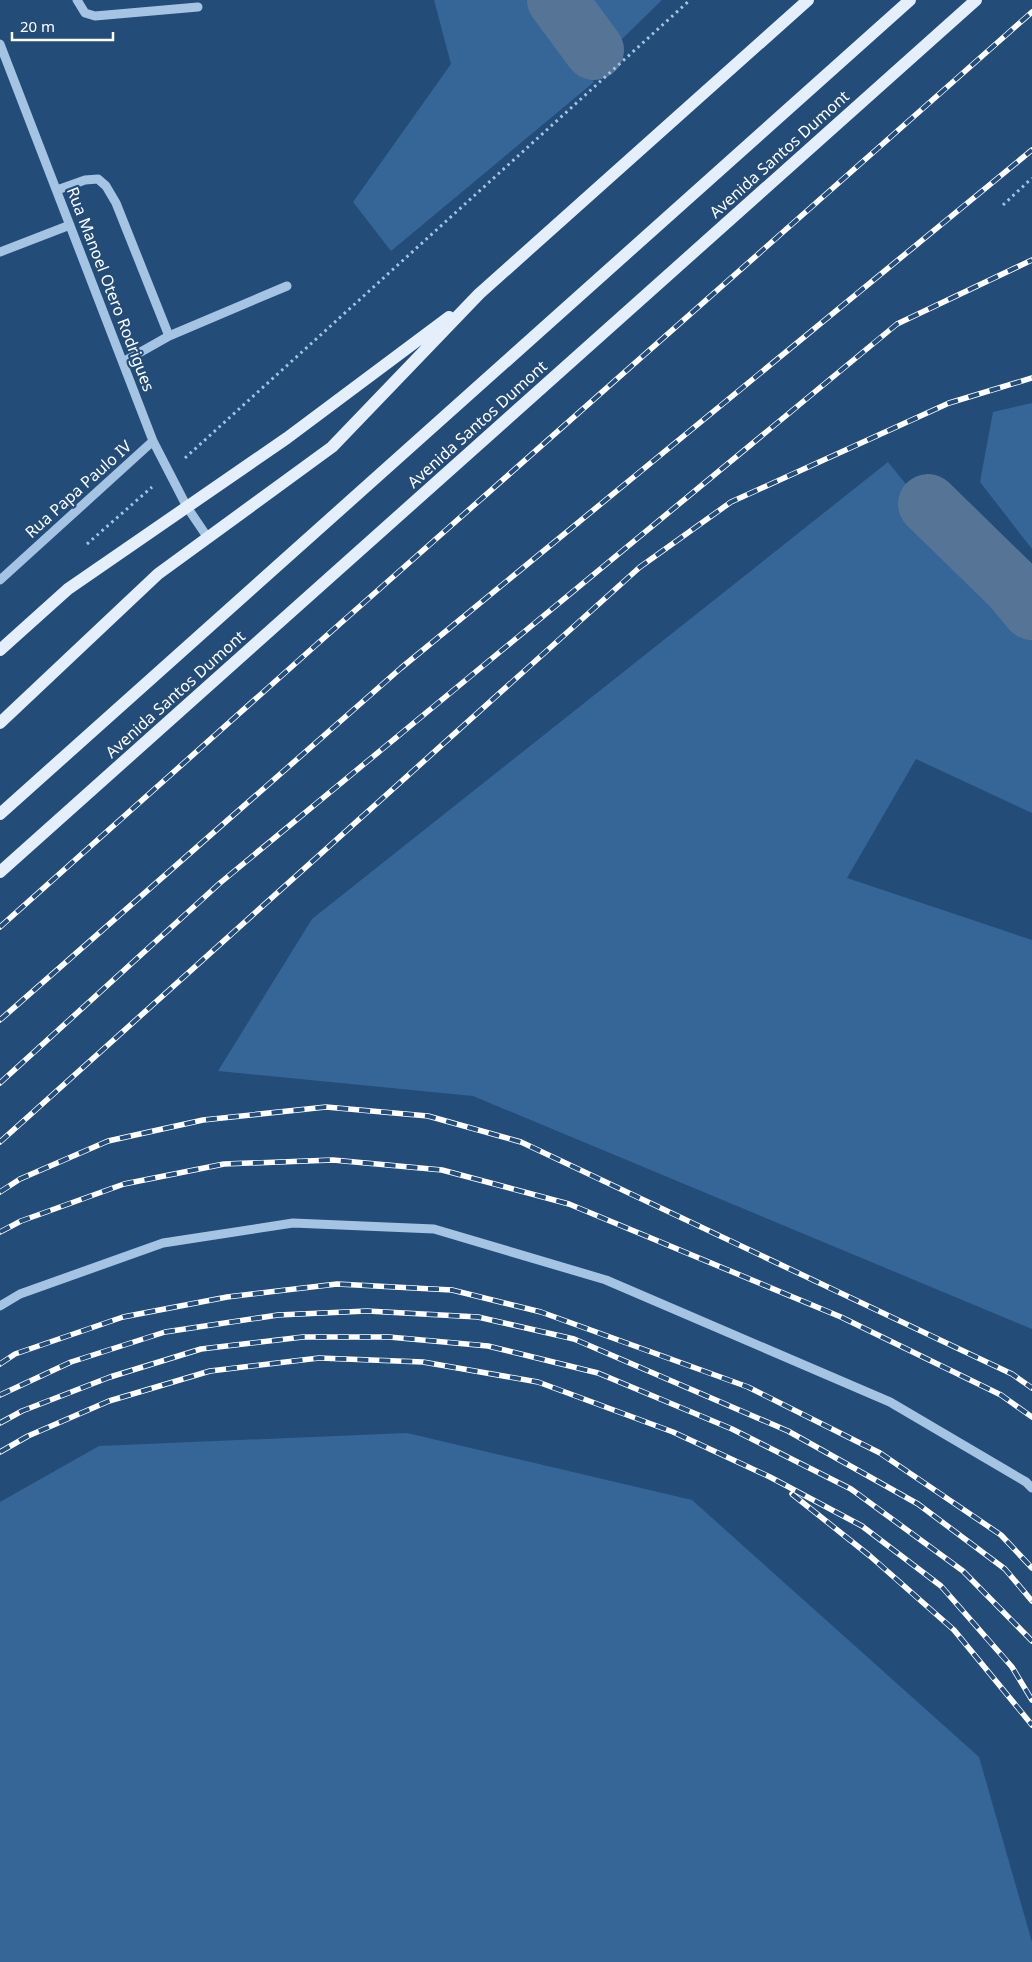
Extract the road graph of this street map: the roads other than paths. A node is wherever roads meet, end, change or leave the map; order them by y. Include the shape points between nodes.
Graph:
1 (77, 0) edge
2 (808, 0) edge
3 (910, 0) edge
4 (976, 0) edge
5 (198, 7) dead end
6 (0, 44) edge
7 (57, 190) junction
8 (70, 225) junction
9 (0, 252) edge
10 (287, 286) dead end
11 (479, 294) junction
12 (169, 336) junction
13 (123, 362) junction
14 (153, 441) junction
15 (187, 507) junction
16 (208, 538) junction
17 (0, 580) edge
18 (0, 650) edge
19 (0, 723) edge
20 (0, 814) edge
21 (0, 872) edge
22 (0, 1306) edge
23 (1032, 1488) edge

1 - 5 street via 85,13 95,16
2 - 11 main road
3 - 20 main road, Avenida Santos Dumont
4 - 21 main road, Avenida Santos Dumont
6 - 7 street, Rua Manoel Otero Rodrigues
7 - 8 street, Rua Manoel Otero Rodrigues
7 - 12 street via 98,178 106,186 116,203
8 - 9 street
8 - 13 street, Rua Manoel Otero Rodrigues
10 - 12 street
11 - 15 main road via 287,438
11 - 16 main road via 332,447
12 - 13 street
13 - 14 street, Rua Manoel Otero Rodrigues
14 - 15 street, Rua Manoel Otero Rodrigues
14 - 17 street, Rua Papa Paulo IV
15 - 16 street, Rua Manoel Otero Rodrigues
15 - 18 main road via 68,589
16 - 19 main road via 158,574
22 - 23 street via 20,1294 163,1243 293,1223 434,1229 606,1280 890,1402

